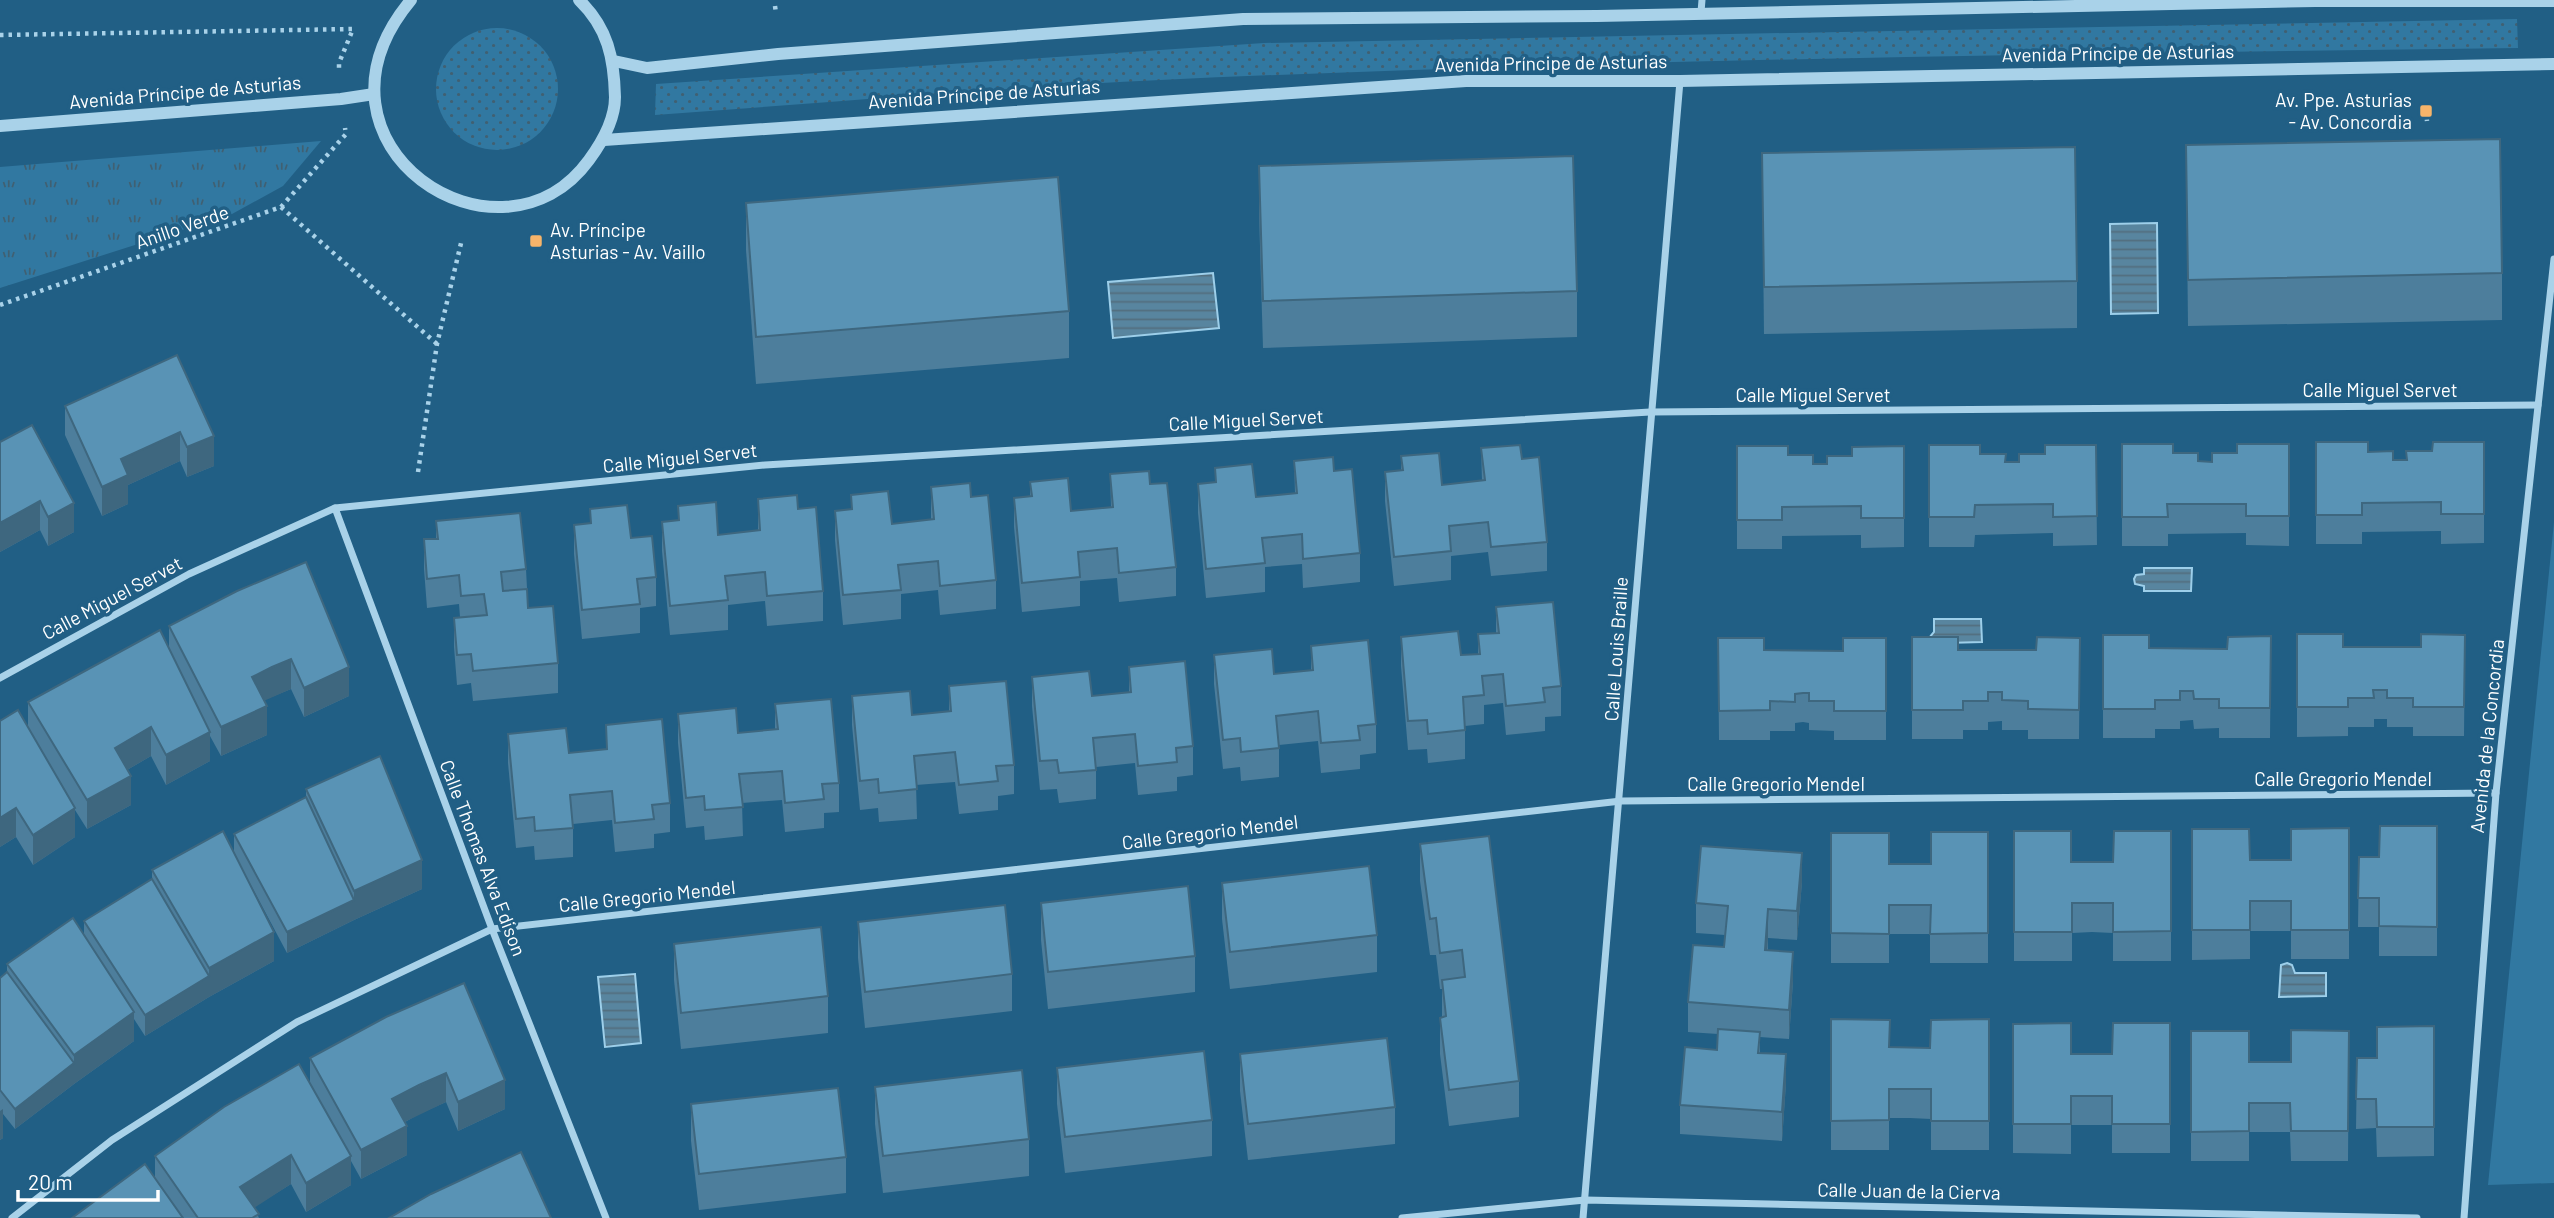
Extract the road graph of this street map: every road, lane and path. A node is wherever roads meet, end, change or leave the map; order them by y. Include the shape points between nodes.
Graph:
1 (411, 0) edge
2 (579, 0) edge
3 (2315, 1) edge
4 (2554, 1) edge
5 (775, 6) dead end
6 (1702, 6) edge
7 (776, 13) dead end
8 (353, 29) dead end
9 (0, 35) edge
10 (614, 61) junction
11 (2554, 64) edge
12 (1680, 81) junction
13 (374, 94) junction
14 (2426, 111) dead end
15 (2427, 121) dead end
16 (0, 126) edge
17 (346, 134) dead end
18 (604, 140) junction
19 (281, 208) junction
20 (462, 239) dead end
21 (2554, 258) edge
22 (0, 305) edge
23 (437, 344) junction
24 (2538, 405) junction
25 (1650, 412) junction
26 (414, 500) junction
27 (335, 508) junction
28 (0, 678) edge
29 (2496, 793) junction
30 (1621, 801) junction
31 (492, 929) junction
32 (1585, 1200) junction
33 (12, 1218) edge
34 (606, 1218) edge
35 (1402, 1218) edge
36 (1583, 1218) edge
37 (2417, 1218) edge
38 (2464, 1218) edge

1 - 13 street via 392,22 377,56
2 - 10 street via 607,39
3 - 4 street
3 - 6 street
5 - 7 path
6 - 10 street via 1597,16 1243,19 647,68
8 - 9 path
10 - 18 street via 615,106
11 - 12 street, Avenida Príncipe de Asturias
12 - 18 street, Avenida Príncipe de Asturias via 1466,81
12 - 25 street, Calle Louis Braille
13 - 16 street, Avenida Príncipe de Asturias
13 - 18 street via 382,132 403,165 433,190 471,205 510,206 548,195 580,172
14 - 15 path
17 - 19 path, Anillo Verde
19 - 22 path, Anillo Verde
19 - 23 path
20 - 23 path
21 - 24 street, Avenida de la Concordia
23 - 26 path
24 - 25 street, Calle Miguel Servet
24 - 29 street, Avenida de la Concordia
25 - 26 street, Calle Miguel Servet via 765,465
25 - 30 street, Calle Louis Braille
26 - 27 street, Calle Miguel Servet
27 - 28 street, Calle Miguel Servet via 189,574
27 - 31 street, Calle Thomas Alva Edison
29 - 30 street, Calle Gregorio Mendel
29 - 38 street, Avenida de la Concordia
30 - 31 street, Calle Gregorio Mendel
30 - 32 street, Calle Louis Braille
31 - 33 street, Calle Gregorio Mendel via 297,1022 112,1140
31 - 34 street, Calle Thomas Alva Edison
32 - 35 street, Calle Juan de la Cierva
32 - 36 street, Calle Louis Braille
32 - 37 street, Calle Juan de la Cierva

